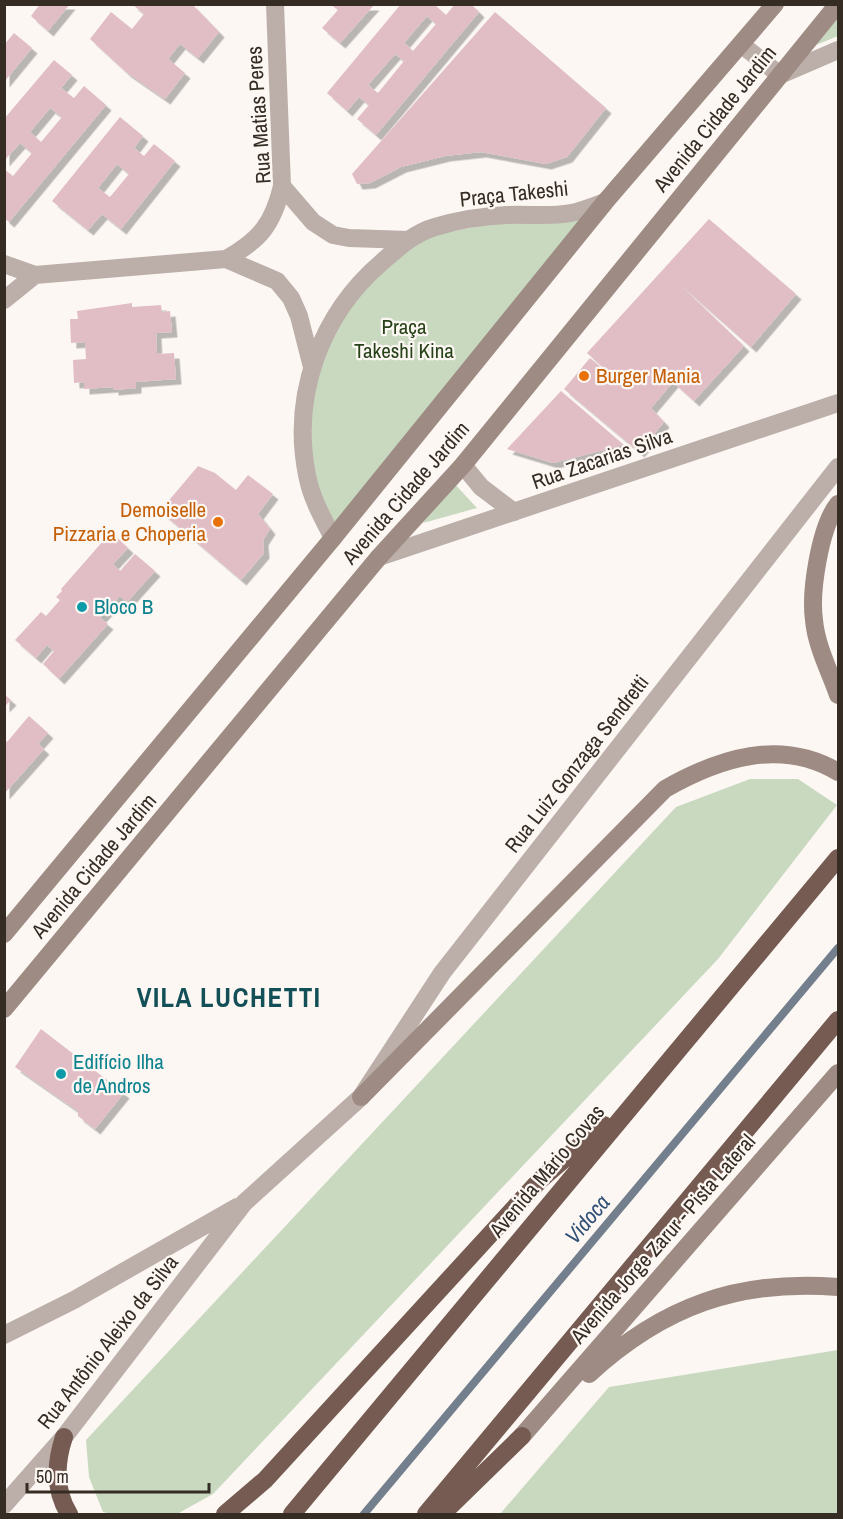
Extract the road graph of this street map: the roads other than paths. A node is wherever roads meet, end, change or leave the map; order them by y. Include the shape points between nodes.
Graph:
1 (275, 4) edge
2 (775, 4) edge
3 (838, 4) edge
4 (742, 45) junction
5 (838, 50) edge
6 (780, 75) junction
7 (282, 186) junction
8 (605, 202) junction
9 (408, 240) junction
10 (226, 259) junction
11 (4, 264) edge
12 (35, 275) junction
13 (4, 300) edge
14 (312, 367) junction
15 (838, 403) edge
16 (463, 465) junction
17 (838, 467) edge
18 (838, 504) edge
19 (514, 512) junction
20 (333, 538) junction
21 (379, 557) junction
22 (838, 695) edge
23 (838, 772) edge
24 (838, 858) edge
25 (4, 934) edge
26 (4, 1009) edge
27 (838, 1020) edge
28 (838, 1073) edge
29 (646, 1088) junction
30 (361, 1097) junction
31 (244, 1203) junction
32 (838, 1287) edge
33 (4, 1335) edge
34 (522, 1436) junction
35 (64, 1437) junction
36 (4, 1505) edge
37 (69, 1515) edge
38 (225, 1515) edge
39 (292, 1515) edge
40 (426, 1515) edge
41 (442, 1515) edge

1 - 7 street, Rua Matias Peres
2 - 4 main road, Avenida Cidade Jardim
3 - 6 main road, Avenida Cidade Jardim
4 - 6 street
4 - 8 main road, Avenida Cidade Jardim
5 - 6 street
6 - 16 main road, Avenida Cidade Jardim
7 - 9 street, Rua Matias Peres via 313,222 333,235
7 - 10 street via 277,211 263,232
8 - 9 street, Praça Takeshi via 571,213 465,220 433,228
8 - 20 main road, Avenida Cidade Jardim
9 - 14 street, Praça Takeshi via 369,273 344,301 326,330
10 - 12 street
10 - 14 street via 277,281 291,298
11 - 12 street
12 - 13 street
14 - 20 street, Praça Takeshi via 303,404 307,474 315,504
15 - 19 street, Rua Zacarias Silva
16 - 19 street via 481,487
16 - 21 main road, Avenida Cidade Jardim
17 - 30 street, Rua Luiz Gonzaga Sendretti via 442,973
18 - 22 main road via 816,569 814,621
19 - 21 street, Rua Zacarias Silva
20 - 25 main road, Avenida Cidade Jardim
21 - 26 main road, Avenida Cidade Jardim
23 - 30 main road via 817,760 781,754 730,759 693,772 665,789
24 - 29 highway, Avenida Mário Covas
27 - 40 highway
28 - 34 main road, Avenida Jorge Zarur - Pista Lateral
29 - 38 highway via 540,1180 265,1480
29 - 39 highway, Avenida Mário Covas
30 - 31 street, Rua Luiz Gonzaga Sendretti
31 - 33 street via 74,1300
31 - 35 street, Rua Antônio Aleixo da Silva
32 - 34 main road via 758,1287 683,1308 641,1331 611,1354
34 - 41 highway
35 - 36 street, Rua Antônio Aleixo da Silva
35 - 37 highway via 56,1476

